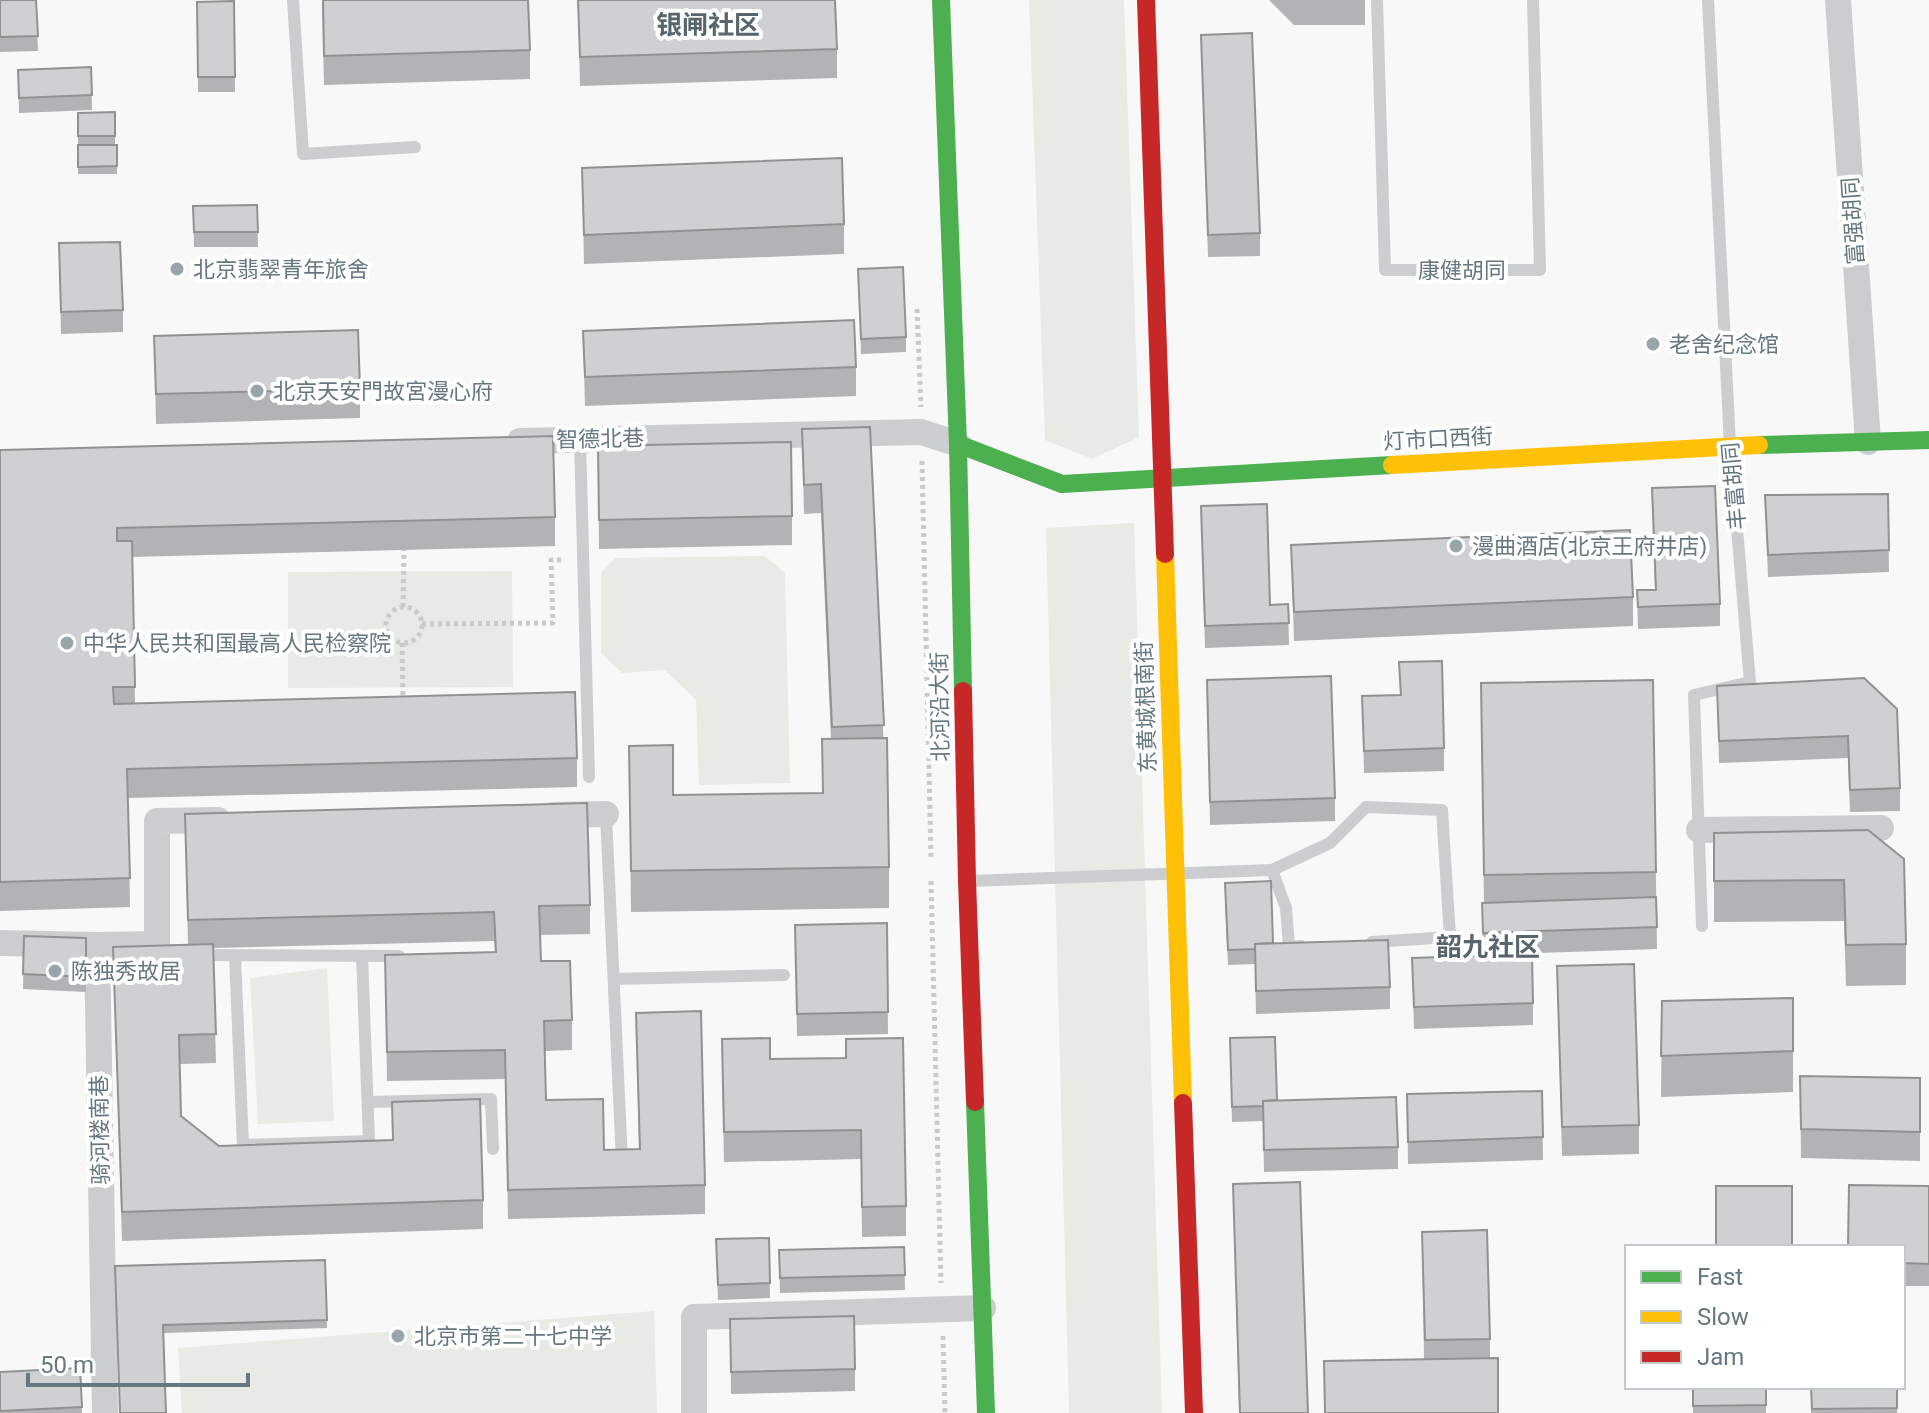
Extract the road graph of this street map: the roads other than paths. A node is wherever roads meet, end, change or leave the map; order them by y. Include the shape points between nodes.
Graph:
1 (293, 0) edge
2 (941, 0) edge
3 (1146, 0) edge
4 (1377, 0) edge
5 (1533, 0) edge
6 (1708, 0) edge
7 (1838, 0) edge
8 (415, 147) dead end
9 (580, 440) junction
10 (1929, 440) edge
11 (501, 441) edge
12 (1868, 442) junction
13 (958, 444) junction
14 (1730, 446) junction
15 (1162, 480) junction
16 (589, 777) dead end
17 (606, 814) joint
18 (529, 815) edge
19 (235, 820) edge
20 (1881, 828) dead end
21 (1699, 830) junction
22 (1272, 870) junction
23 (1176, 873) junction
24 (967, 881) junction
25 (1702, 926) dead end
26 (1362, 942) edge
27 (0, 943) edge
28 (97, 945) junction
29 (1318, 945) edge
30 (192, 955) edge
31 (235, 956) junction
32 (362, 956) junction
33 (405, 956) edge
34 (784, 975) dead end
35 (614, 979) junction
36 (368, 1102) junction
37 (493, 1149) dead end
38 (622, 1165) edge
39 (983, 1308) junction
40 (105, 1413) edge
41 (694, 1413) edge
42 (986, 1413) edge
43 (1194, 1413) edge

1 - 8 lane via 303,154
2 - 13 street, 北河沿大街
3 - 15 street, 东黄城根南街
4 - 5 lane, 康健胡同 via 1385,270 1540,270
6 - 14 lane, 丰富胡同
7 - 12 street, 富强胡同
9 - 11 street, 智德北巷
9 - 13 street, 智德北巷 via 921,432
9 - 16 lane
10 - 12 street, 灯市口西街
12 - 14 street, 灯市口西街
13 - 15 street, 灯市口西街 via 1062,484
13 - 24 street, 北河沿大街
14 - 15 street, 灯市口西街
14 - 21 lane, 丰富胡同 via 1750,682 1694,695
15 - 23 street, 东黄城根南街
17 - 18 street
17 - 35 lane
19 - 28 street via 157,821 162,947
20 - 21 street
21 - 25 lane, 丰富胡同
22 - 23 lane
22 - 26 lane via 1330,843 1366,807 1442,810 1450,937
22 - 29 lane via 1286,908 1289,947
23 - 24 lane
23 - 43 street, 东黄城根南街
24 - 39 street, 北河沿大街
27 - 28 street
28 - 40 street, 骑河楼南巷
30 - 31 lane
31 - 32 lane
31 - 36 lane via 243,1145 369,1141
32 - 33 lane
32 - 36 lane
34 - 35 lane
35 - 38 lane
36 - 37 lane via 491,1099
39 - 41 street via 694,1317
39 - 42 street, 北河沿大街

